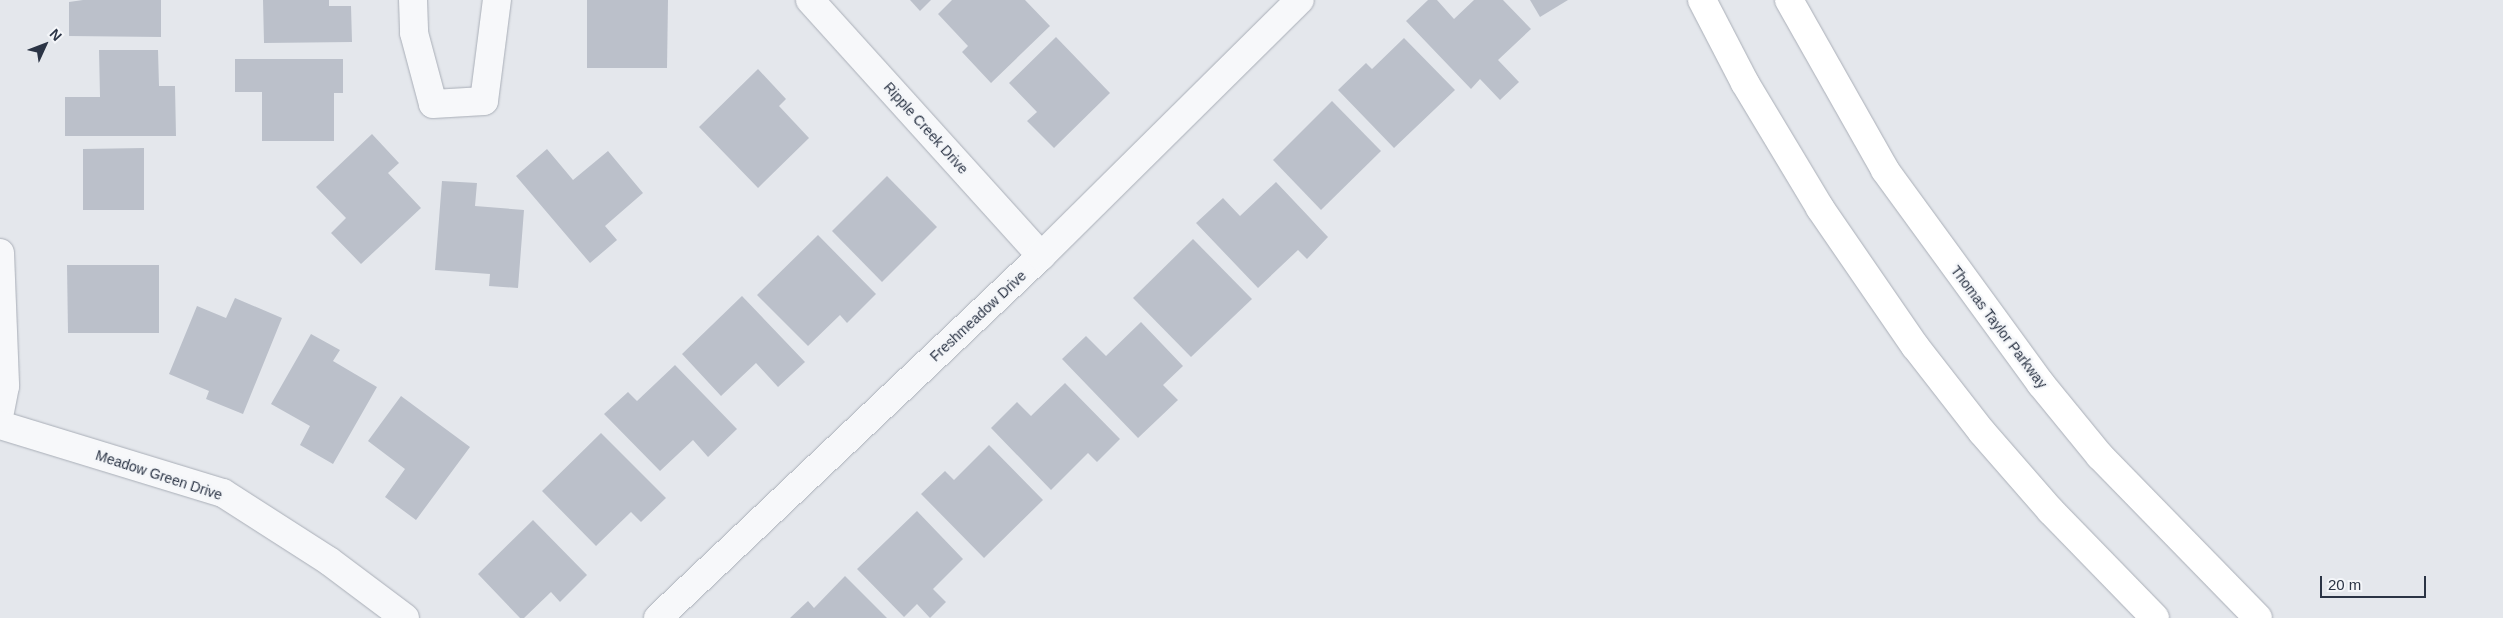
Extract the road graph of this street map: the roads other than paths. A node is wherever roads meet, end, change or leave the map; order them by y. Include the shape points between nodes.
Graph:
1 (413, 0) edge
2 (497, 0) edge
3 (810, 0) edge
4 (1702, 0) edge
5 (1789, 0) edge
6 (1295, 2) edge
7 (0, 253) edge
8 (1041, 256) junction
9 (0, 411) edge
10 (0, 425) edge
11 (405, 618) edge
12 (658, 618) edge
13 (2155, 618) edge
14 (2258, 618) edge

1 - 2 street via 414,32 433,104 484,101
3 - 8 street, Ripple Creek Drive
4 - 13 street via 1745,83 1820,208 1915,346 1982,432 2051,510
5 - 14 street, Thomas Taylor Parkway via 1885,170 2035,376 2100,456
6 - 8 street, Freshmeadow Drive
7 - 9 street via 5,386
8 - 12 street, Freshmeadow Drive
10 - 11 street, Meadow Green Drive via 223,493 330,562

